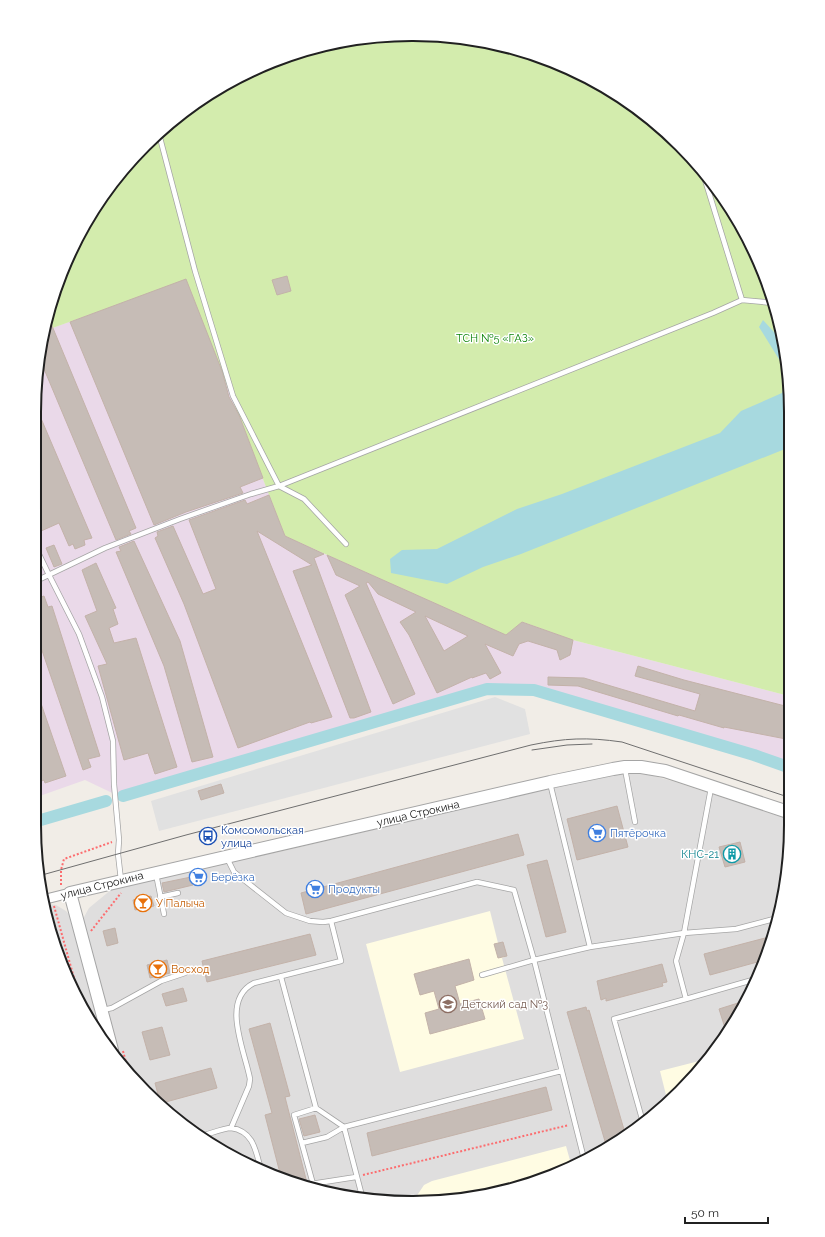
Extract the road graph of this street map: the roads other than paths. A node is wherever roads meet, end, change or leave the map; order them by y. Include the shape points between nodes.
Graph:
1 (161, 140) edge
2 (707, 186) edge
3 (742, 300) junction
4 (767, 302) edge
5 (279, 486) junction
6 (346, 544) dead end
7 (41, 558) edge
8 (49, 575) junction
9 (41, 579) edge
10 (624, 767) junction
11 (550, 782) junction
12 (712, 786) junction
13 (784, 811) edge
14 (634, 822) dead end
15 (226, 857) junction
16 (156, 872) junction
17 (121, 880) junction
18 (70, 893) junction
19 (178, 893) dead end
20 (160, 897) junction
21 (49, 899) edge
22 (164, 914) dead end
23 (771, 920) edge
24 (331, 921) junction
25 (684, 933) junction
26 (590, 947) junction
27 (534, 960) junction
28 (184, 973) dead end
29 (482, 975) dead end
30 (281, 976) junction
31 (750, 981) edge
32 (686, 999) junction
33 (101, 1010) junction
34 (117, 1047) edge
35 (561, 1071) junction
36 (316, 1108) junction
37 (641, 1117) edge
38 (344, 1127) junction
39 (231, 1128) junction
40 (208, 1134) edge
41 (302, 1143) junction
42 (583, 1155) edge
43 (259, 1163) edge
44 (356, 1177) junction
45 (311, 1182) edge
46 (317, 1183) edge
47 (361, 1192) edge

1 - 5 lane via 195,270 233,396
2 - 3 lane
3 - 4 lane
3 - 5 lane via 713,314
5 - 6 lane via 304,499
5 - 8 lane via 145,532
7 - 8 lane
8 - 9 lane
8 - 17 lane via 79,634 104,705 113,741
10 - 11 street, улица Строкина
10 - 12 street, улица Строкина via 665,771
10 - 14 lane
11 - 15 street, улица Строкина
11 - 26 lane
12 - 13 street, улица Строкина
12 - 25 lane
15 - 16 street, улица Строкина
15 - 24 lane via 234,872 286,913 310,921
16 - 17 street, улица Строкина
16 - 20 lane
17 - 18 street, улица Строкина
18 - 21 street, улица Строкина
18 - 33 street
19 - 20 lane
20 - 22 lane
23 - 25 lane via 736,929
24 - 27 lane via 477,882 514,890
24 - 30 lane via 341,961
25 - 26 lane
25 - 32 lane via 676,961
26 - 27 lane
27 - 29 lane
27 - 35 lane
28 - 33 lane via 161,981 112,1008
30 - 36 lane
30 - 39 lane via 248,986 237,1004 237,1024 250,1078
31 - 32 lane
32 - 37 lane via 614,1019
33 - 34 street
35 - 38 lane
35 - 42 lane
36 - 38 lane
36 - 41 lane via 294,1114
38 - 41 lane via 327,1137
38 - 44 lane
39 - 40 lane
39 - 43 lane via 244,1132 252,1140
41 - 45 lane
44 - 46 lane
44 - 47 lane

